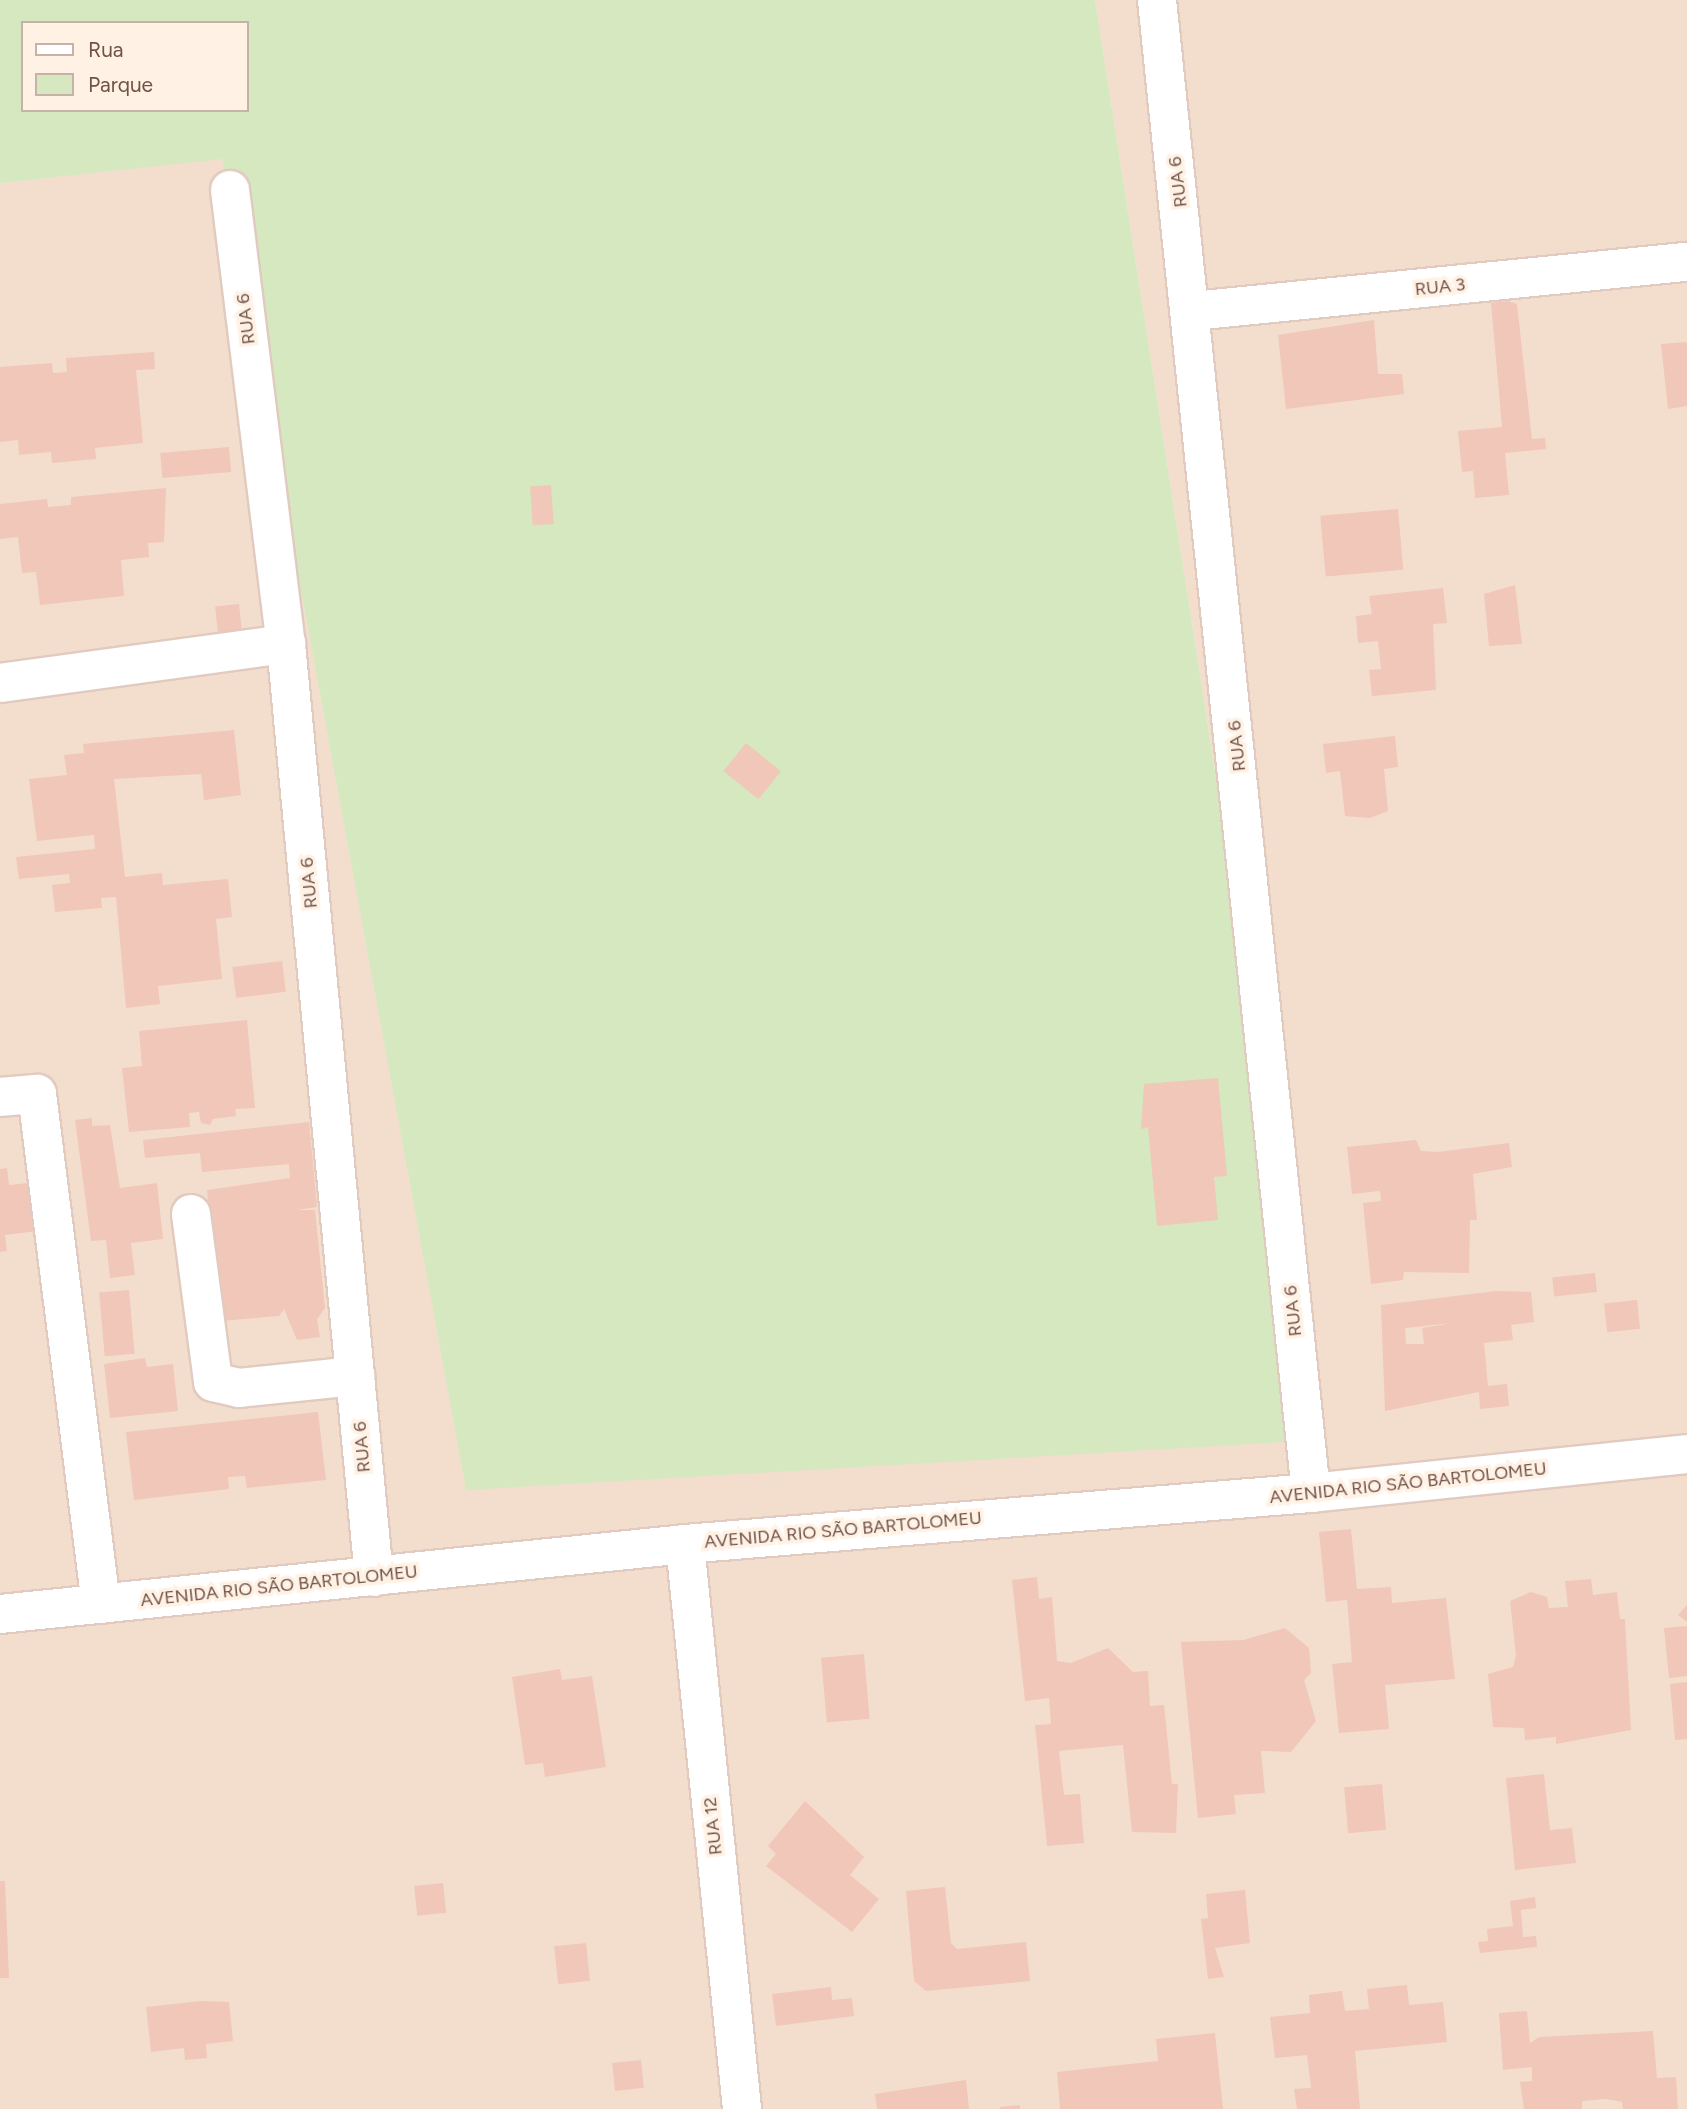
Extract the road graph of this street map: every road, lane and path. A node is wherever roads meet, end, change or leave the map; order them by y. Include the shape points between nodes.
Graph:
1 (1157, 0) edge
2 (230, 190) dead end
3 (1687, 262) edge
4 (1194, 311) junction
5 (286, 645) junction
6 (0, 683) edge
7 (0, 1097) edge
8 (191, 1214) dead end
9 (355, 1376) junction
10 (1687, 1454) edge
11 (1311, 1493) junction
12 (685, 1544) junction
13 (374, 1577) junction
14 (100, 1604) junction
15 (0, 1614) edge
16 (742, 2109) edge

1 - 4 street, RUA 6
2 - 5 street, RUA 6
3 - 4 street, RUA 3
4 - 11 street, RUA 6
5 - 6 street
5 - 9 street, RUA 6
7 - 14 street via 37,1094
8 - 9 street via 209,1377 239,1388
9 - 13 street, RUA 6
10 - 11 street, AVENIDA RIO SÃO BARTOLOMEU
11 - 12 street, AVENIDA RIO SÃO BARTOLOMEU
12 - 13 street, AVENIDA RIO SÃO BARTOLOMEU
12 - 16 street, RUA 12
13 - 14 street, AVENIDA RIO SÃO BARTOLOMEU
14 - 15 street, AVENIDA RIO SÃO BARTOLOMEU

